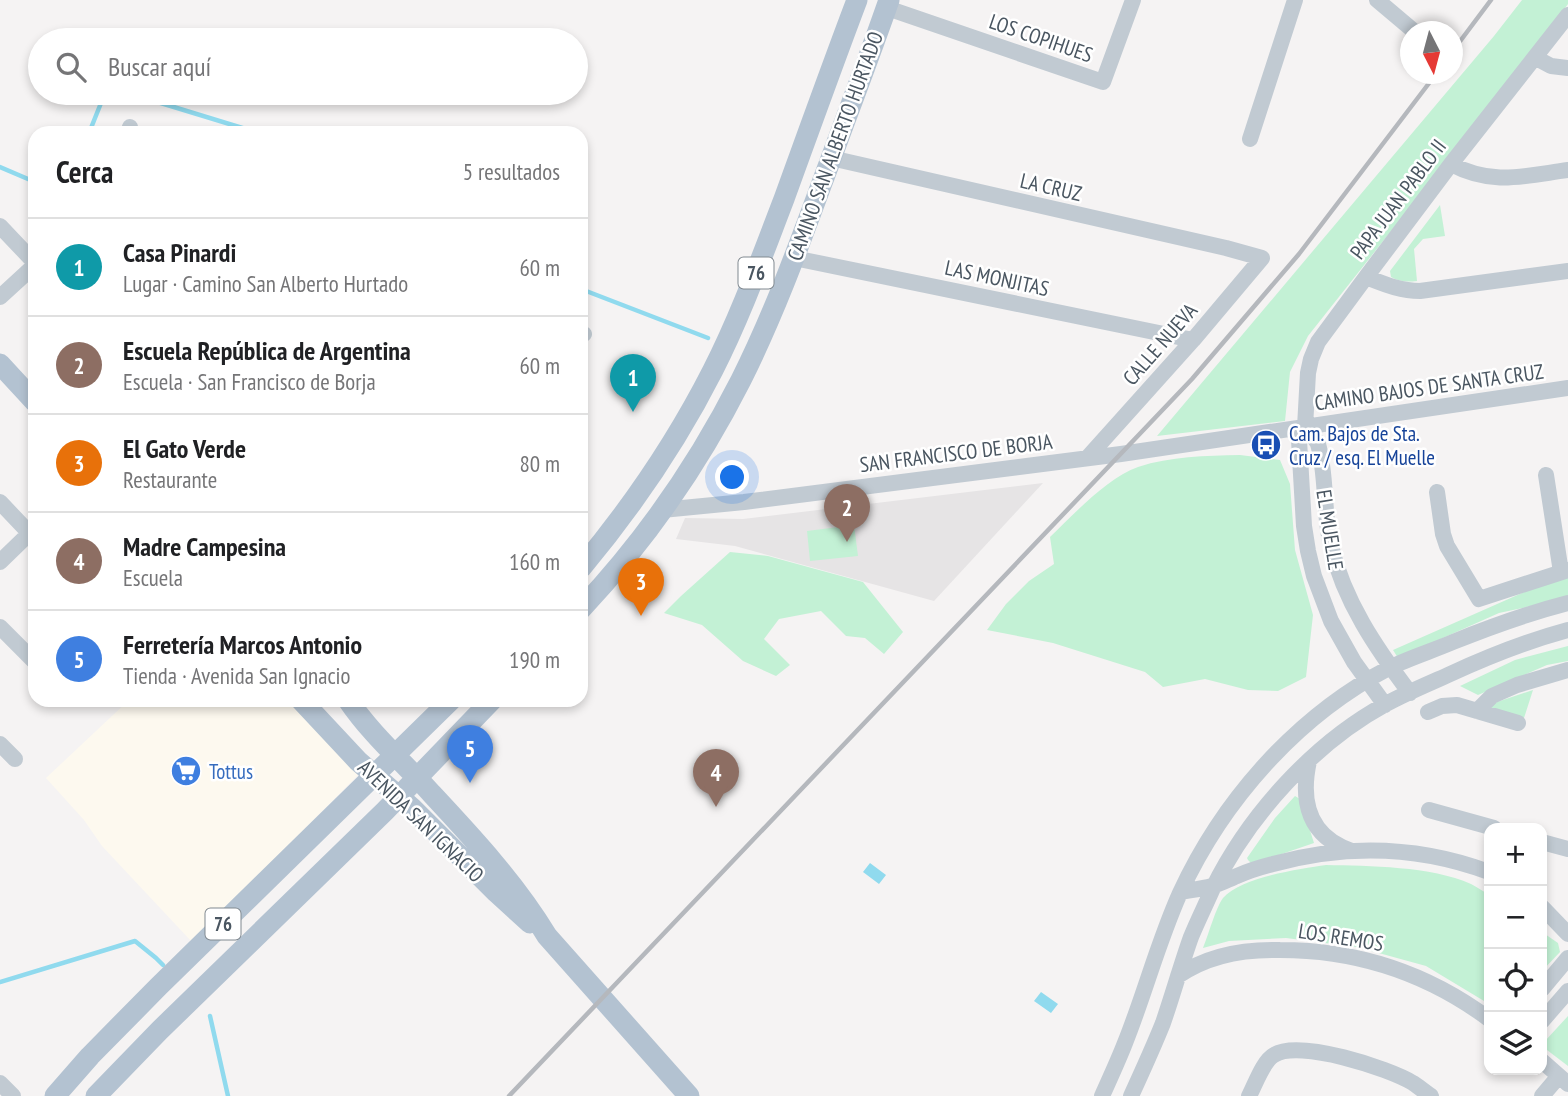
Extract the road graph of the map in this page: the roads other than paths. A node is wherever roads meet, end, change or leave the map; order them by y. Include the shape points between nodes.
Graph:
1 (857, 0) edge
2 (1133, 0) edge
3 (1295, 0) edge
4 (1377, 0) edge
5 (888, 4) edge
6 (1568, 15) edge
7 (1402, 21) edge
8 (1536, 58) junction
9 (1568, 68) edge
10 (1250, 139) dead end
11 (831, 158) junction
12 (1451, 164) junction
13 (1568, 170) edge
14 (0, 226) edge
15 (28, 256) edge
16 (794, 258) junction
17 (1262, 258) joint
18 (28, 271) edge
19 (1568, 271) edge
20 (1366, 276) junction
21 (0, 297) edge
22 (1193, 340) junction
23 (0, 364) edge
24 (1568, 388) edge
25 (28, 394) edge
26 (1305, 427) junction
27 (1088, 457) junction
28 (1546, 475) dead end
29 (1437, 492) dead end
30 (0, 502) edge
31 (662, 510) junction
32 (28, 528) edge
33 (28, 537) edge
34 (588, 559) edge
35 (0, 562) edge
36 (1565, 571) edge
37 (588, 602) edge
38 (1568, 603) edge
39 (0, 627) edge
40 (1494, 627) junction
41 (1568, 630) edge
42 (1502, 652) junction
43 (28, 655) edge
44 (1390, 667) junction
45 (1568, 670) edge
46 (1368, 680) junction
47 (1410, 693) junction
48 (1385, 705) junction
49 (308, 707) edge
50 (353, 707) edge
51 (444, 707) edge
52 (485, 707) edge
53 (1477, 711) junction
54 (1428, 712) dead end
55 (1518, 723) dead end
56 (0, 744) edge
57 (395, 755) junction
58 (15, 759) dead end
59 (1308, 761) junction
60 (374, 776) junction
61 (416, 778) junction
62 (399, 797) junction
63 (1429, 810) dead end
64 (1484, 825) edge
65 (1547, 843) edge
66 (1568, 849) edge
67 (1355, 852) junction
68 (1484, 870) edge
69 (1214, 886) junction
70 (1181, 892) junction
71 (1547, 912) edge
72 (1568, 934) edge
73 (547, 936) junction
74 (1568, 958) edge
75 (1178, 976) junction
76 (1547, 983) edge
77 (1568, 992) edge
78 (1547, 1015) edge
79 (1484, 1016) edge
80 (1547, 1065) edge
81 (1564, 1080) edge
82 (0, 1083) edge
83 (1407, 1090) edge
84 (13, 1096) edge
85 (55, 1096) edge
86 (96, 1096) edge
87 (689, 1096) edge
88 (1102, 1096) edge
89 (1131, 1096) edge
90 (1249, 1096) edge
91 (1431, 1096) edge
92 (1542, 1096) edge

1 - 34 main road, CAMINO SAN ALBERTO HURTADO / 76 via 757,270 715,367 663,457
2 - 5 street, LOS COPIHUES via 1103,82
3 - 10 street
4 - 7 street
5 - 11 main road, CAMINO SAN ALBERTO HURTADO / 76
6 - 8 street, PAPA JUAN PABLO II
8 - 9 street
8 - 12 street, PAPA JUAN PABLO II
11 - 16 main road, CAMINO SAN ALBERTO HURTADO / 76
11 - 17 street, LA CRUZ
12 - 13 street via 1492,178
12 - 20 street, PAPA JUAN PABLO II
14 - 15 street
16 - 22 street, LAS MONJITAS
16 - 31 main road, CAMINO SAN ALBERTO HURTADO / 76 via 741,380
17 - 22 street, CALLE NUEVA
18 - 21 street
19 - 20 street via 1407,291
20 - 26 street, PAPA JUAN PABLO II via 1318,342 1311,359
22 - 27 street, CALLE NUEVA
23 - 25 main road
24 - 26 street, CAMINO BAJOS DE SANTA CRUZ
26 - 27 street, CAMINO BAJOS DE SANTA CRUZ
26 - 44 street, EL MUELLE via 1317,442 1330,542 1341,581
26 - 46 street, EL MUELLE via 1299,440 1306,538 1314,576 1331,621
27 - 31 street, SAN FRANCISCO DE BORJA
28 - 36 street
29 - 36 street via 1447,546 1479,599
30 - 32 street
31 - 37 main road, CAMINO SAN ALBERTO HURTADO / 76
33 - 35 street
38 - 40 street
39 - 43 street
40 - 42 street
40 - 44 street
41 - 42 street
42 - 47 street
44 - 46 street
44 - 47 street, EL MUELLE
45 - 53 street via 1492,696
46 - 48 street, EL MUELLE
46 - 70 street via 1301,728 1269,761 1216,829
47 - 48 street
48 - 59 street
49 - 60 main road, AVENIDA SAN IGNACIO
50 - 57 main road, AVENIDA SAN IGNACIO
51 - 57 main road, 76
52 - 61 main road, 76
53 - 54 street via 1457,705
53 - 55 street
56 - 58 street
57 - 60 main road, 76
57 - 61 main road, AVENIDA SAN IGNACIO
59 - 67 street via 1306,795 1313,821 1326,838
59 - 69 street via 1260,815
60 - 62 main road, AVENIDA SAN IGNACIO
60 - 85 main road, 76 via 158,987
61 - 62 main road, 76
61 - 73 main road, AVENIDA SAN IGNACIO via 500,872
62 - 73 main road, AVENIDA SAN IGNACIO via 512,908
62 - 86 main road, 76
63 - 64 street
65 - 66 street
67 - 68 street via 1424,854
67 - 69 street via 1275,863
69 - 70 street
69 - 75 street
70 - 88 street
71 - 72 street
73 - 87 main road, AVENIDA SAN IGNACIO
74 - 76 street
75 - 79 street, LOS REMOS via 1226,954 1270,950 1333,953 1409,974 1453,994
75 - 89 street
77 - 78 street
80 - 81 street
81 - 92 street
82 - 84 street
83 - 90 street via 1361,1063 1294,1049 1268,1059
83 - 91 street

